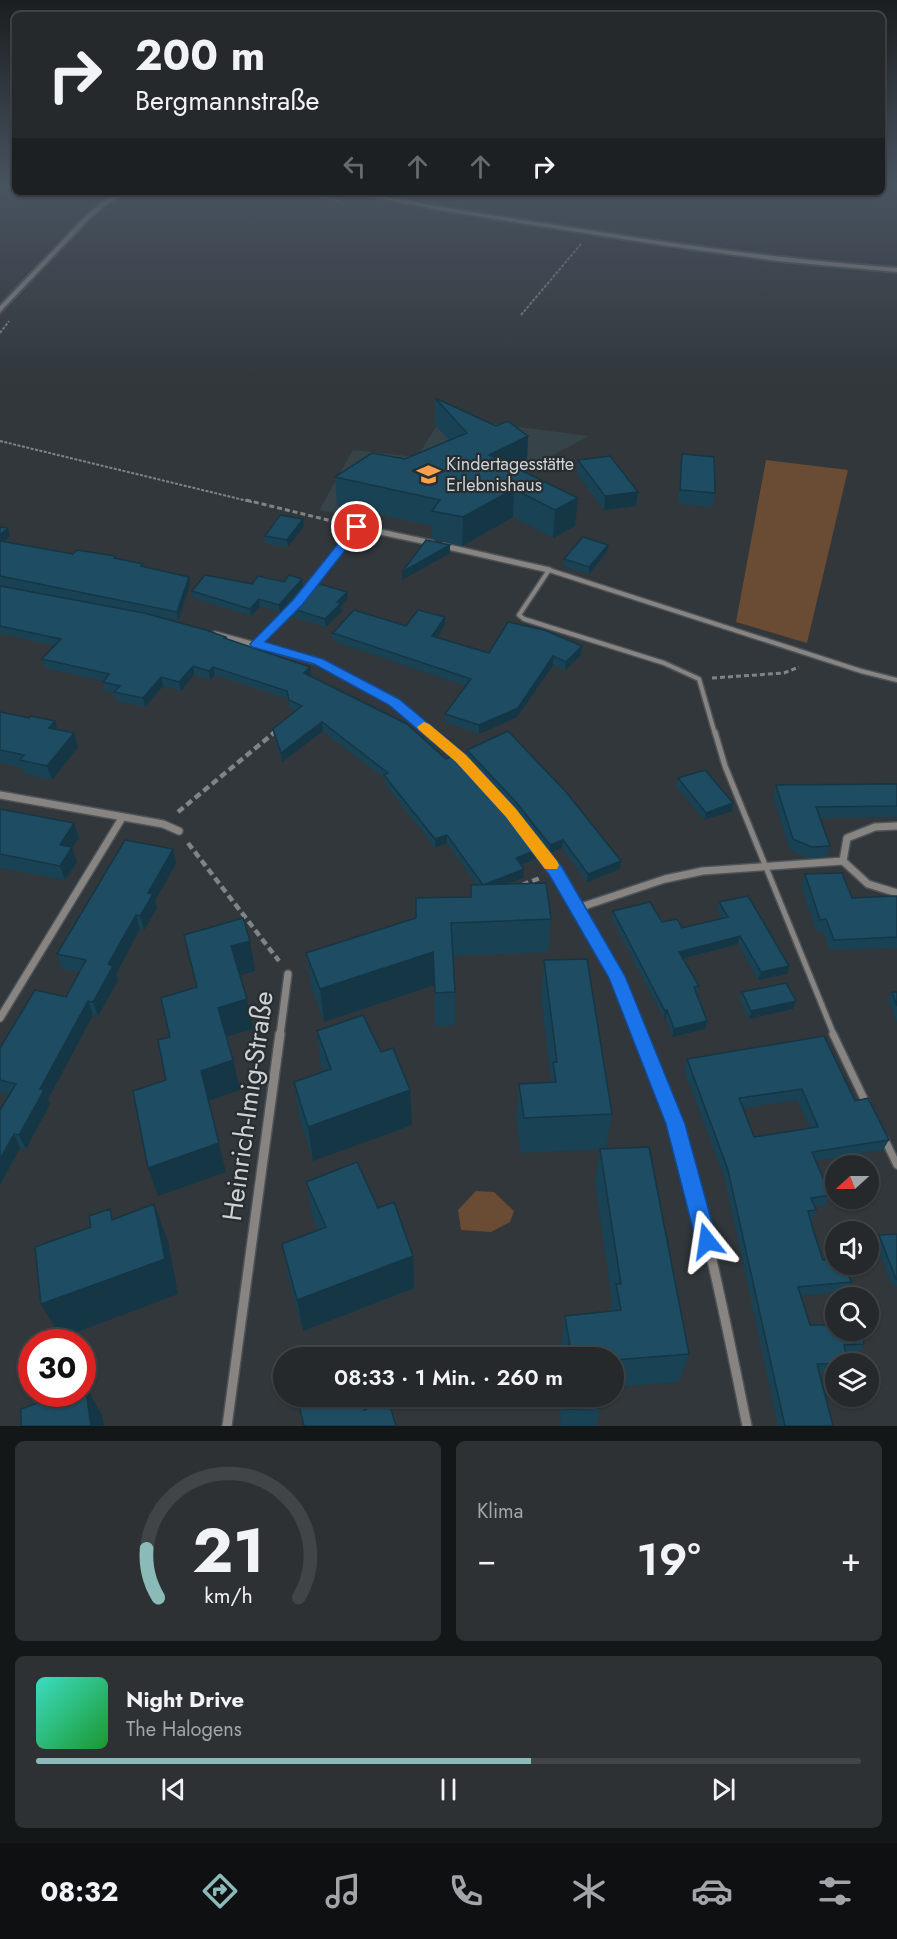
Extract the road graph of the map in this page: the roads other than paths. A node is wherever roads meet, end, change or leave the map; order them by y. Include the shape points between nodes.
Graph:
1 (55, 252) edge
2 (715, 252) edge
3 (897, 270) edge
4 (0, 310) edge
5 (549, 570) junction
6 (304, 594) edge
7 (297, 602) edge
8 (202, 631) edge
9 (256, 644) junction
10 (897, 680) edge
11 (0, 795) edge
12 (504, 805) edge
13 (122, 818) junction
14 (897, 826) edge
15 (179, 831) road end
16 (530, 838) edge
17 (843, 861) junction
18 (766, 865) junction
19 (897, 893) edge
20 (578, 908) junction
21 (288, 974) road end
22 (0, 1018) edge
23 (868, 1106) edge
24 (882, 1136) edge
25 (897, 1165) edge
26 (227, 1426) edge
27 (747, 1426) edge

1 - 4 street
2 - 3 street
5 - 6 street via 357,527
5 - 10 lane
5 - 18 lane via 519,615 524,619 664,663 699,679 725,766
7 - 9 street
8 - 9 street
9 - 12 street via 318,662 394,702 461,758
11 - 13 street
13 - 15 street via 163,824
13 - 22 street
14 - 17 street via 875,827 847,838
16 - 20 street
17 - 18 street
17 - 19 street via 868,884
18 - 20 street via 665,879
18 - 23 lane via 839,1048
20 - 27 street via 616,976 676,1124 710,1252
21 - 26 street, Heinrich-Imig-Straße
24 - 25 lane

